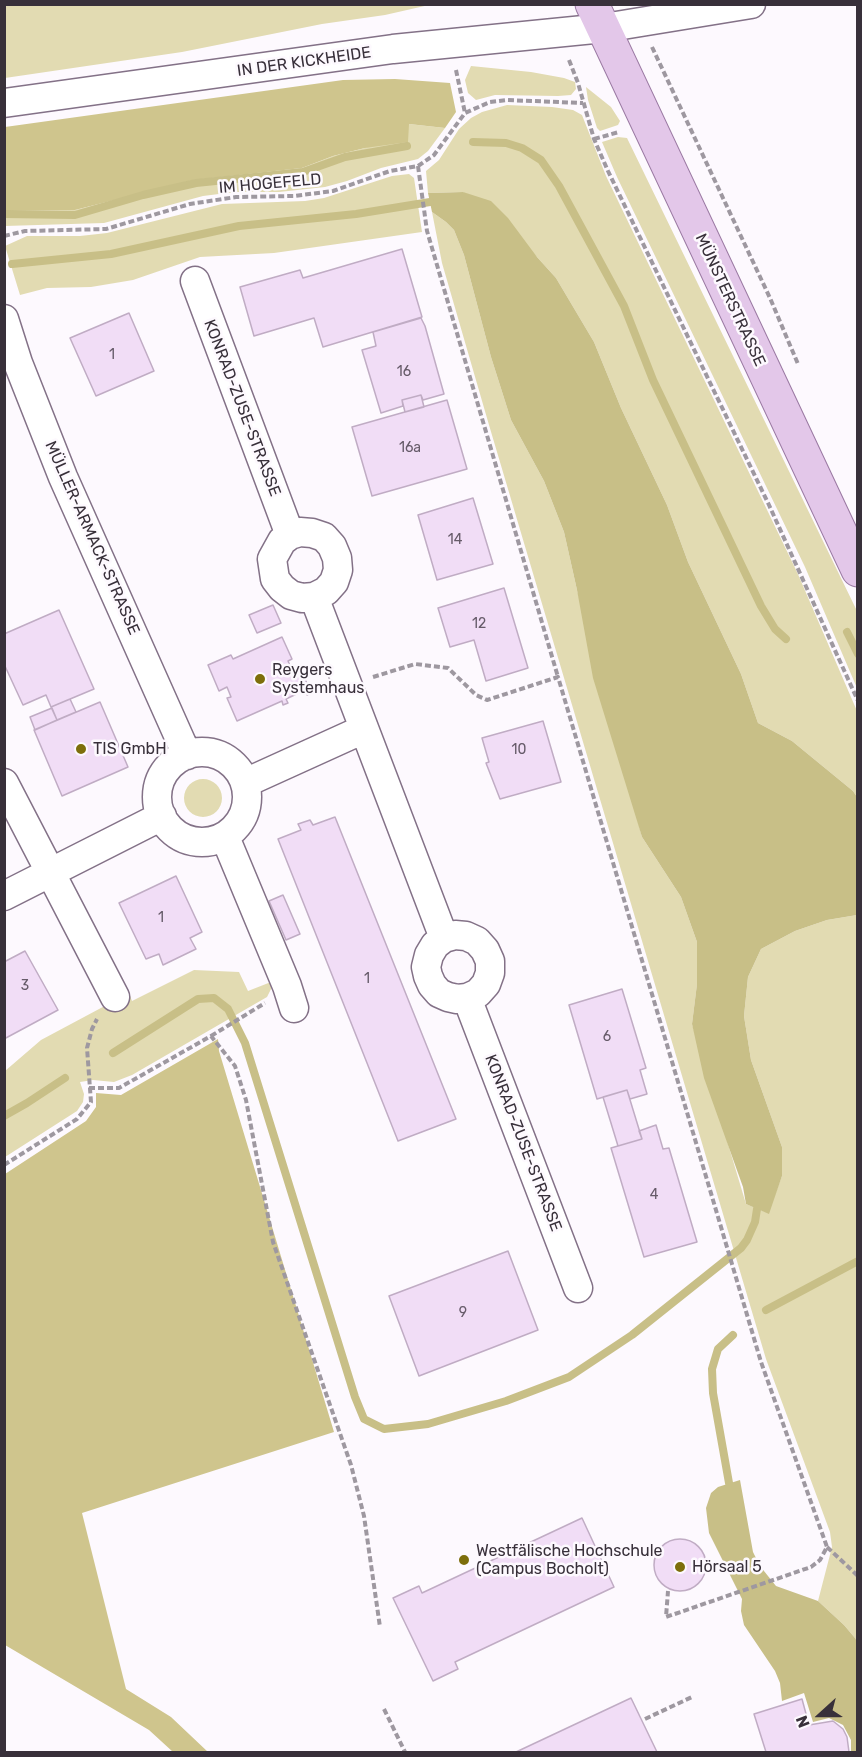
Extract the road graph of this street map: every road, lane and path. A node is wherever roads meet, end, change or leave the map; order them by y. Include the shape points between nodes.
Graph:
1 (751, 4) edge
2 (598, 16) edge
3 (641, 22) junction
4 (557, 32) junction
5 (450, 43) junction
6 (4, 103) edge
7 (584, 103) junction
8 (465, 113) junction
9 (418, 166) junction
10 (4, 236) edge
11 (195, 281) dead end
12 (4, 319) edge
13 (802, 374) dead end
14 (290, 536) junction
15 (858, 570) edge
16 (314, 597) junction
17 (558, 677) junction
18 (348, 687) junction
19 (858, 701) edge
20 (364, 729) junction
21 (187, 755) junction
22 (4, 783) edge
23 (245, 783) junction
24 (162, 816) junction
25 (225, 837) junction
26 (50, 871) junction
27 (4, 896) edge
28 (444, 938) junction
29 (115, 997) joint
30 (467, 998) junction
31 (294, 1008) dead end
32 (253, 1012) dead end
33 (213, 1035) junction
34 (89, 1088) junction
35 (4, 1166) edge
36 (578, 1288) dead end
37 (827, 1547) junction
38 (858, 1576) edge
39 (668, 1591) dead end
40 (380, 1628) dead end
41 (692, 1697) dead end
42 (384, 1709) dead end
43 (645, 1719) dead end
44 (405, 1752) edge

1 - 3 street, IN DER KICKHEIDE
2 - 3 street, IN DER KICKHEIDE
2 - 4 street, IN DER KICKHEIDE
2 - 15 main road, MÜNSTERSTRASSE
3 - 13 path
4 - 5 street, IN DER KICKHEIDE
4 - 7 path
5 - 6 street, IN DER KICKHEIDE
5 - 8 path
7 - 8 path via 507,100 490,102
7 - 19 path via 608,171 769,505
8 - 9 path via 434,155
9 - 10 path, IM HOGEFELD via 390,171 333,191 236,197 190,204 106,229 25,231
9 - 17 path via 427,231
11 - 14 street, KONRAD-ZUSE-STRASSE
12 - 21 street, MÜLLER-ARMACK-STRASSE via 63,477
14 - 16 street via 272,559 275,579 291,595
14 - 16 street via 300,532 324,537 337,558 334,582
16 - 18 street
17 - 18 path via 487,700 448,668 416,664
17 - 37 path via 761,1362
18 - 20 street
20 - 23 street
20 - 28 street
21 - 23 street via 215,754 228,760
21 - 24 street via 174,762 159,787
22 - 26 street
23 - 25 street via 248,798 244,813
24 - 25 street via 173,831 189,840 201,843
24 - 26 street
25 - 31 street
26 - 27 street
26 - 29 street
28 - 30 street via 429,955 428,976 439,993
28 - 30 street via 455,935 477,941 490,961 486,984
29 - 34 path via 92,1029 87,1048
30 - 36 street, KONRAD-ZUSE-STRASSE
32 - 33 path
33 - 34 path via 119,1088
33 - 40 path via 234,1066 246,1100 273,1242 351,1465 364,1516
34 - 35 path via 91,1102 77,1119
37 - 38 path
37 - 39 path via 820,1560 810,1567 666,1617
41 - 43 path
42 - 44 path

